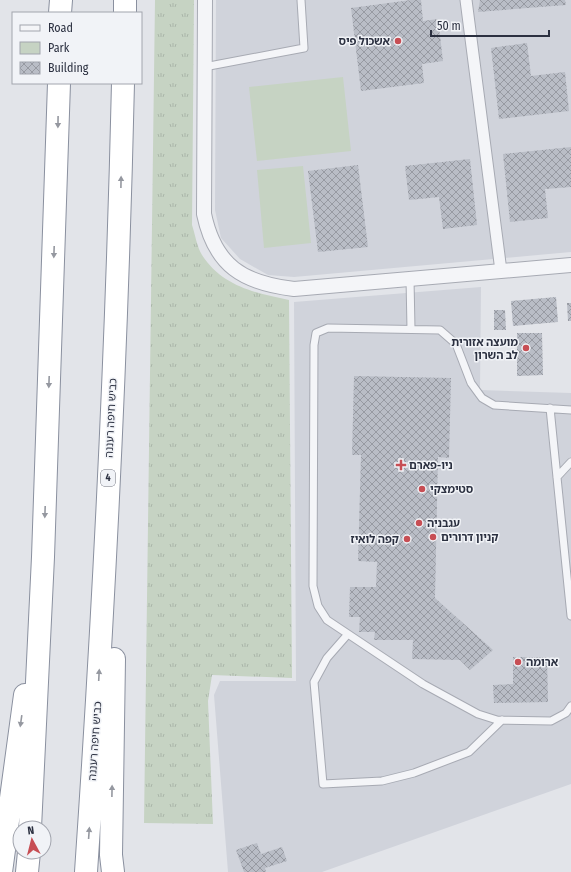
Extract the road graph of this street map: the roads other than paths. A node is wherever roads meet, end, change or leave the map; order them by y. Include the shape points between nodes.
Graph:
1 (61, 0) edge
2 (125, 0) edge
3 (205, 0) edge
4 (301, 0) edge
5 (466, 0) edge
6 (60, 12) edge
7 (125, 12) edge
8 (204, 67) junction
9 (58, 84) edge
10 (123, 84) edge
11 (120, 214) junction
12 (571, 265) edge
13 (501, 271) junction
14 (410, 279) junction
15 (411, 329) junction
16 (550, 408) junction
17 (571, 410) edge
18 (571, 462) edge
19 (557, 477) junction
20 (43, 557) junction
21 (571, 616) edge
22 (348, 634) junction
23 (571, 706) edge
24 (502, 720) junction
25 (30, 820) edge
26 (28, 860) edge
27 (1, 872) edge
28 (27, 872) edge
29 (86, 872) edge
30 (113, 872) edge

1 - 6 highway
2 - 7 highway
3 - 8 street
4 - 8 lane via 304,48
5 - 13 street
8 - 14 street via 204,214 208,234 231,268 275,287 294,289
9 -> 20 highway
11 -> 10 highway, כביש חיפה רעננה / 4
29 -> 11 highway, כביש חיפה רעננה / 4 via 97,708
30 -> 11 highway via 111,855
12 - 13 street
13 - 14 street
14 - 15 lane
15 - 16 lane via 440,330 456,344 471,383 482,398 494,405
15 - 22 lane via 328,328 316,333 313,586 318,606 327,620
16 - 17 lane
16 - 19 lane
18 - 19 lane
19 - 21 lane
20 - 25 highway
20 -> 27 highway
22 - 24 lane via 423,684 478,714
22 - 24 lane via 327,658 314,682 323,784 382,781 414,772 469,752
23 - 24 lane via 566,713 551,721
26 - 28 highway

